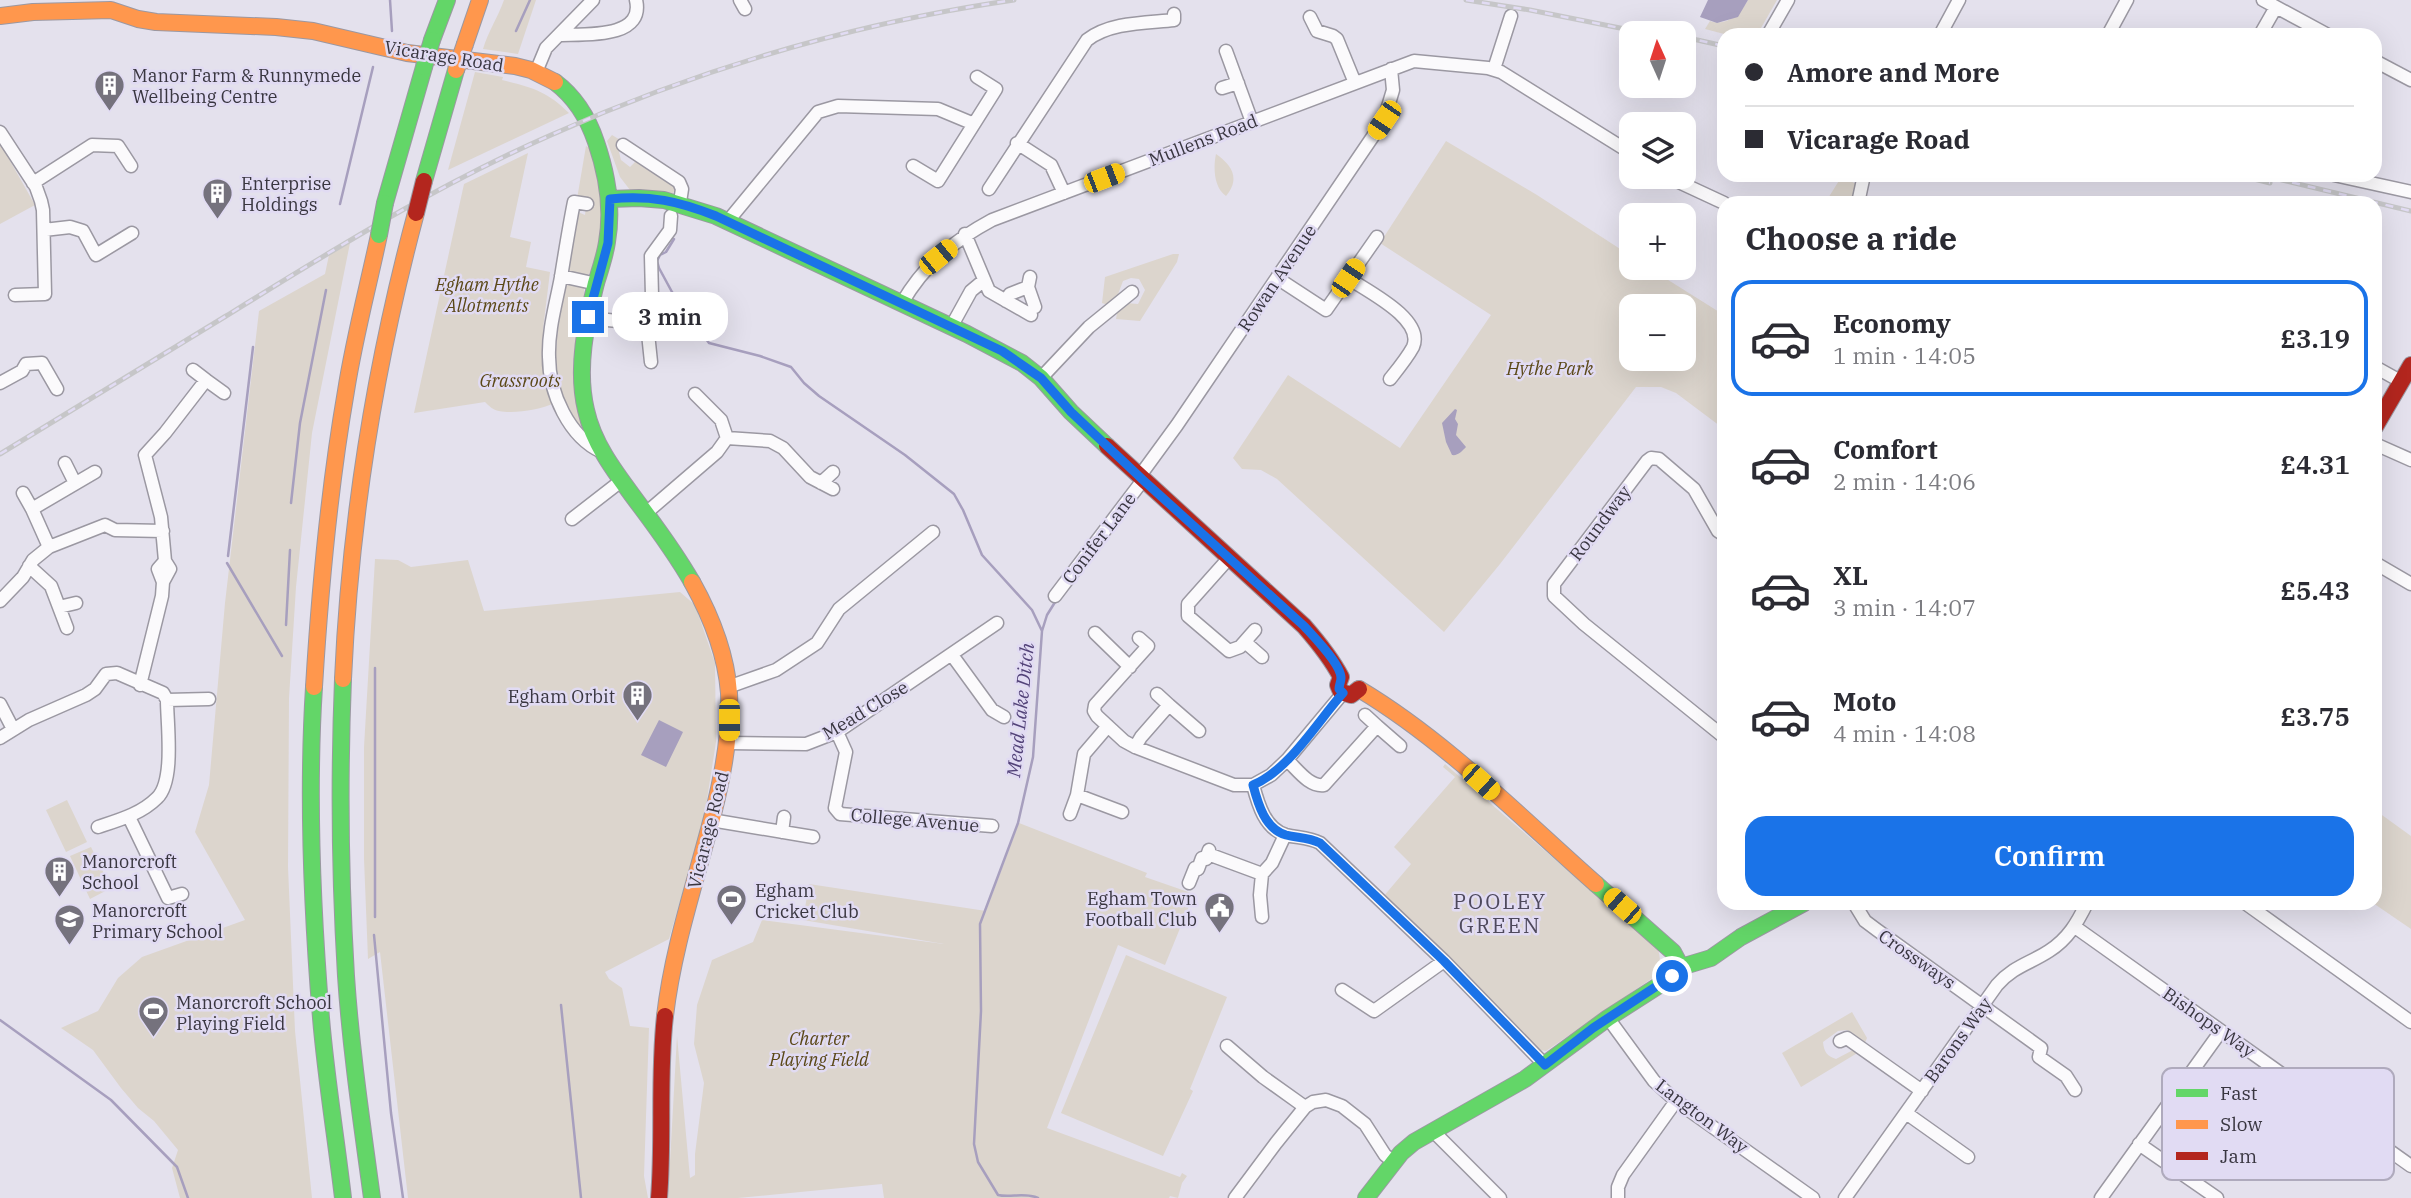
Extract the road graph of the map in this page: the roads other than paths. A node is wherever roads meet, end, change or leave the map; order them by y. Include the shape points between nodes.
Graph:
1 (447, 0) edge
2 (481, 0) edge
3 (593, 0) edge
4 (636, 0) edge
5 (1788, 0) edge
6 (1959, 0) edge
7 (2127, 0) edge
8 (2263, 0) edge
9 (115, 5) edge
10 (80, 6) edge
11 (2276, 7) junction
12 (1174, 14) dead end
13 (0, 16) edge
14 (1511, 16) dead end
15 (1310, 17) dead end
16 (1772, 28) edge
17 (1944, 28) edge
18 (2112, 28) edge
19 (2264, 28) edge
20 (2315, 28) edge
21 (560, 35) junction
22 (1226, 51) dead end
23 (2382, 65) edge
24 (1391, 69) junction
25 (1494, 69) junction
26 (536, 72) junction
27 (977, 77) dead end
28 (2411, 80) edge
29 (1238, 83) junction
30 (1355, 83) junction
31 (1222, 88) dead end
32 (1252, 122) junction
33 (974, 124) junction
34 (0, 132) edge
35 (1017, 143) junction
36 (1619, 146) edge
37 (627, 151) dead end
38 (131, 166) dead end
39 (913, 166) dead end
40 (2365, 182) edge
41 (33, 183) junction
42 (989, 189) dead end
43 (1694, 189) edge
44 (2411, 192) edge
45 (1063, 193) junction
46 (610, 199) junction
47 (1717, 200) edge
48 (680, 202) junction
49 (587, 204) dead end
50 (671, 216) dead end
51 (728, 222) junction
52 (44, 230) junction
53 (132, 233) dead end
54 (965, 234) junction
55 (1377, 237) dead end
56 (561, 275) junction
57 (1278, 278) junction
58 (1348, 278) junction
59 (983, 281) junction
60 (597, 284) junction
61 (1132, 292) dead end
62 (15, 295) dead end
63 (1006, 301) junction
64 (902, 303) junction
65 (588, 317) junction
66 (955, 320) dead end
67 (647, 324) junction
68 (651, 362) dead end
69 (2411, 365) edge
70 (192, 370) dead end
71 (2382, 371) edge
72 (1041, 378) junction
73 (1390, 379) dead end
74 (206, 380) junction
75 (2402, 382) junction
76 (0, 383) edge
77 (57, 389) dead end
78 (224, 393) dead end
79 (695, 394) dead end
80 (2382, 415) edge
81 (727, 438) junction
82 (2382, 447) edge
83 (603, 452) junction
84 (2411, 460) edge
85 (65, 463) dead end
86 (95, 472) dead end
87 (833, 472) dead end
88 (1141, 479) junction
89 (621, 481) junction
90 (75, 483) junction
91 (23, 493) dead end
92 (32, 509) junction
93 (576, 511) dead end
94 (646, 513) junction
95 (1717, 526) edge
96 (163, 531) junction
97 (933, 532) dead end
98 (49, 547) junction
99 (1229, 558) junction
100 (29, 566) junction
101 (2382, 567) edge
102 (2411, 584) edge
103 (1055, 596) dead end
104 (0, 601) edge
105 (76, 603) dead end
106 (59, 607) junction
107 (67, 628) dead end
108 (1255, 630) dead end
109 (994, 631) dead end
110 (1095, 634) dead end
111 (1139, 638) dead end
112 (1245, 642) junction
113 (953, 655) junction
114 (1262, 657) dead end
115 (1130, 667) junction
116 (140, 685) junction
117 (1342, 685) junction
118 (728, 687) junction
119 (1157, 694) dead end
120 (209, 699) dead end
121 (167, 700) junction
122 (0, 704) edge
123 (1169, 705) junction
124 (1365, 715) dead end
125 (1004, 717) dead end
126 (1108, 726) junction
127 (1377, 726) junction
128 (13, 729) junction
129 (1199, 731) dead end
130 (1717, 731) edge
131 (837, 732) junction
132 (0, 738) edge
133 (729, 743) junction
134 (1400, 746) dead end
135 (1135, 747) junction
136 (1287, 760) junction
137 (1253, 785) junction
138 (1077, 795) junction
139 (1122, 812) dead end
140 (1070, 814) dead end
141 (129, 817) junction
142 (784, 817) dead end
143 (711, 820) junction
144 (992, 826) dead end
145 (98, 827) dead end
146 (782, 832) junction
147 (1285, 835) junction
148 (813, 836) dead end
149 (1262, 874) junction
150 (1189, 883) dead end
151 (182, 894) dead end
152 (1791, 910) edge
153 (1858, 910) edge
154 (2084, 910) edge
155 (2255, 910) edge
156 (1262, 917) dead end
157 (2075, 927) junction
158 (1444, 961) junction
159 (1681, 967) junction
160 (1342, 990) dead end
161 (1983, 1005) junction
162 (1608, 1018) junction
163 (2411, 1022) edge
164 (2221, 1031) junction
165 (1840, 1041) dead end
166 (1227, 1046) dead end
167 (1545, 1065) junction
168 (2194, 1068) edge
169 (2273, 1068) edge
170 (2075, 1090) dead end
171 (1922, 1091) junction
172 (1676, 1101) junction
173 (1305, 1107) junction
174 (2162, 1112) edge
175 (1906, 1113) junction
176 (1433, 1131) junction
177 (2139, 1144) junction
178 (2394, 1154) edge
179 (1968, 1157) dead end
180 (2162, 1160) edge
181 (1394, 1162) junction
182 (2411, 1166) edge
183 (2191, 1180) edge
184 (343, 1198) edge
185 (372, 1198) edge
186 (659, 1198) edge
187 (1235, 1198) edge
188 (1367, 1198) edge
189 (1500, 1198) edge
190 (1618, 1198) edge
191 (1813, 1198) edge
192 (1845, 1198) edge
193 (2101, 1198) edge
194 (2217, 1198) edge

1 - 184 main road, bridge via 385,203 346,388 318,614 311,735 313,879 321,1019
2 - 185 main road, bridge via 456,70 390,314 357,519 343,677 340,798 343,928 353,1054
3 - 21 street
4 - 21 street via 635,17 623,28
5 - 16 street
6 - 17 street
7 - 18 street
8 - 11 street
9 - 10 main road, Vicarage Road
9 - 26 main road, Vicarage Road via 132,18 315,31 404,52
10 - 13 main road, Vicarage Road
11 - 19 street
11 - 20 street
12 - 35 street via 1174,20 1108,28 1087,40
14 - 25 street
15 - 30 street via 1313,37 1337,39
21 - 26 street via 546,48
22 - 29 street
23 - 28 street
24 - 25 street, Mullens Road via 1414,61
24 - 30 street, Mullens Road
24 - 57 street, Rowan Avenue via 1393,90 1386,116
25 - 36 street
26 - 46 main road, Vicarage Road via 565,90 584,115 602,159
27 - 33 street via 996,89
29 - 31 street
29 - 32 street
30 - 32 street, Mullens Road
32 - 45 street, Mullens Road via 1157,152
33 - 39 street via 938,181
33 - 51 street via 938,109 828,107 818,112
34 - 41 street
35 - 42 street
35 - 45 street via 1051,165
37 - 48 street via 679,182
38 - 41 street via 118,146 92,145
40 - 44 street
41 - 52 street via 41,201
43 - 47 street
45 - 54 street, Mullens Road
46 - 48 main road via 646,197
46 - 60 main road, Vicarage Road via 608,243
48 - 51 main road
49 - 56 street, Vicarage Road via 574,202
50 - 67 street via 670,230 651,256
51 - 64 main road
52 - 53 street via 70,227 83,231 96,255
52 - 62 street via 45,294
54 - 59 street
54 - 64 street, Mullens Road via 925,268
55 - 58 street
56 - 60 street
56 - 83 street, Vicarage Road via 548,359 557,402 574,429
57 - 58 street via 1326,310
57 - 88 street, Rowan Avenue
58 - 73 street via 1411,325 1413,347
59 - 63 street via 989,291
59 - 66 street via 971,291
60 - 65 main road, Vicarage Road
61 - 72 street via 1089,327
63 - 63 street via 1010,294 1029,282 1033,311
64 - 72 main road via 1002,351
65 - 67 street
65 - 83 main road, Vicarage Road via 582,389
67 - 68 street
69 - 75 main road
70 - 74 street
71 - 75 street
72 - 88 main road
74 - 78 street
74 - 96 street via 145,455
75 - 80 main road
76 - 77 street via 26,364 42,363
79 - 81 street via 721,420
81 - 87 street via 770,441 827,486
81 - 94 street
82 - 84 street
83 - 89 main road, Vicarage Road
85 - 90 street
86 - 90 street
88 - 99 main road
88 - 103 street, Conifer Lane
89 - 93 street
89 - 94 main road, Vicarage Road
90 - 92 street
91 - 92 street
92 - 98 street
94 - 118 main road, Vicarage Road via 703,602 717,635
95 - 130 street, Roundway via 1694,489 1659,459 1651,458 1554,584 1554,596 1584,624
96 - 98 street via 115,530 102,537 90,533
96 - 116 street via 159,612
97 - 118 street via 839,609 817,643 776,670
98 - 100 street
99 - 112 street via 1188,604 1188,616 1229,651
99 - 117 main road via 1304,626 1327,652
100 - 104 street
100 - 106 street via 51,586
101 - 102 street
105 - 106 street
106 - 107 street
108 - 112 street
109 - 113 street, Mead Close
110 - 115 street
111 - 115 street via 1148,646
112 - 114 street
113 - 125 street via 992,710
113 - 131 street, Mead Close
115 - 126 street via 1095,705 1097,716
116 - 121 street via 163,693
116 - 128 street via 117,673 106,674 86,695
117 - 136 street
117 - 159 main road via 1348,673 1355,675 1359,689 1394,710 1468,771 1676,956
118 - 133 main road, Vicarage Road
119 - 123 street
120 - 121 street
121 - 141 street via 173,762 166,786
122 - 128 street
123 - 129 street
123 - 135 street
124 - 127 street
126 - 135 street
126 - 138 street via 1084,754
127 - 134 street
127 - 136 street via 1324,785 1311,782
128 - 132 street
131 - 133 street, Mead Close via 806,744
131 - 144 street, College Avenue via 846,752 835,808 840,814
133 - 143 main road, Vicarage Road
135 - 137 street via 1234,785
136 - 137 street
137 - 147 street via 1262,814
138 - 139 street
138 - 140 street
141 - 145 street
141 - 151 street via 168,898
142 - 146 street
143 - 146 street
143 - 186 main road, Vicarage Road via 666,1009
146 - 148 street
147 - 149 street
147 - 158 street via 1320,843
149 - 150 street via 1209,850
149 - 156 street
152 - 159 main road via 1711,958
153 - 161 street, Crossways via 1865,921
154 - 157 street, Barons Way
155 - 163 street
157 - 161 street, Barons Way via 2048,952 2010,971
157 - 164 street, Bishops Way
158 - 160 street via 1374,1011
158 - 167 street
159 - 162 main road
161 - 170 street, Crossways via 2041,1048 2039,1057 2066,1076
161 - 171 street, Barons Way
162 - 167 main road
162 - 172 street, Langton Way via 1654,1081
164 - 168 street
164 - 169 street, Bishops Way
165 - 171 street via 1847,1038
166 - 173 street
167 - 176 main road
171 - 175 street, Barons Way
172 - 190 street via 1623,1175
172 - 191 street, Langton Way
173 - 181 street via 1326,1100 1342,1106 1365,1124
173 - 187 street
174 - 177 street
175 - 179 street
175 - 192 street, Barons Way
176 - 181 main road
176 - 189 street
177 - 180 street
177 - 193 street
178 - 182 street, Bishops Way
181 - 188 main road
183 - 194 street

